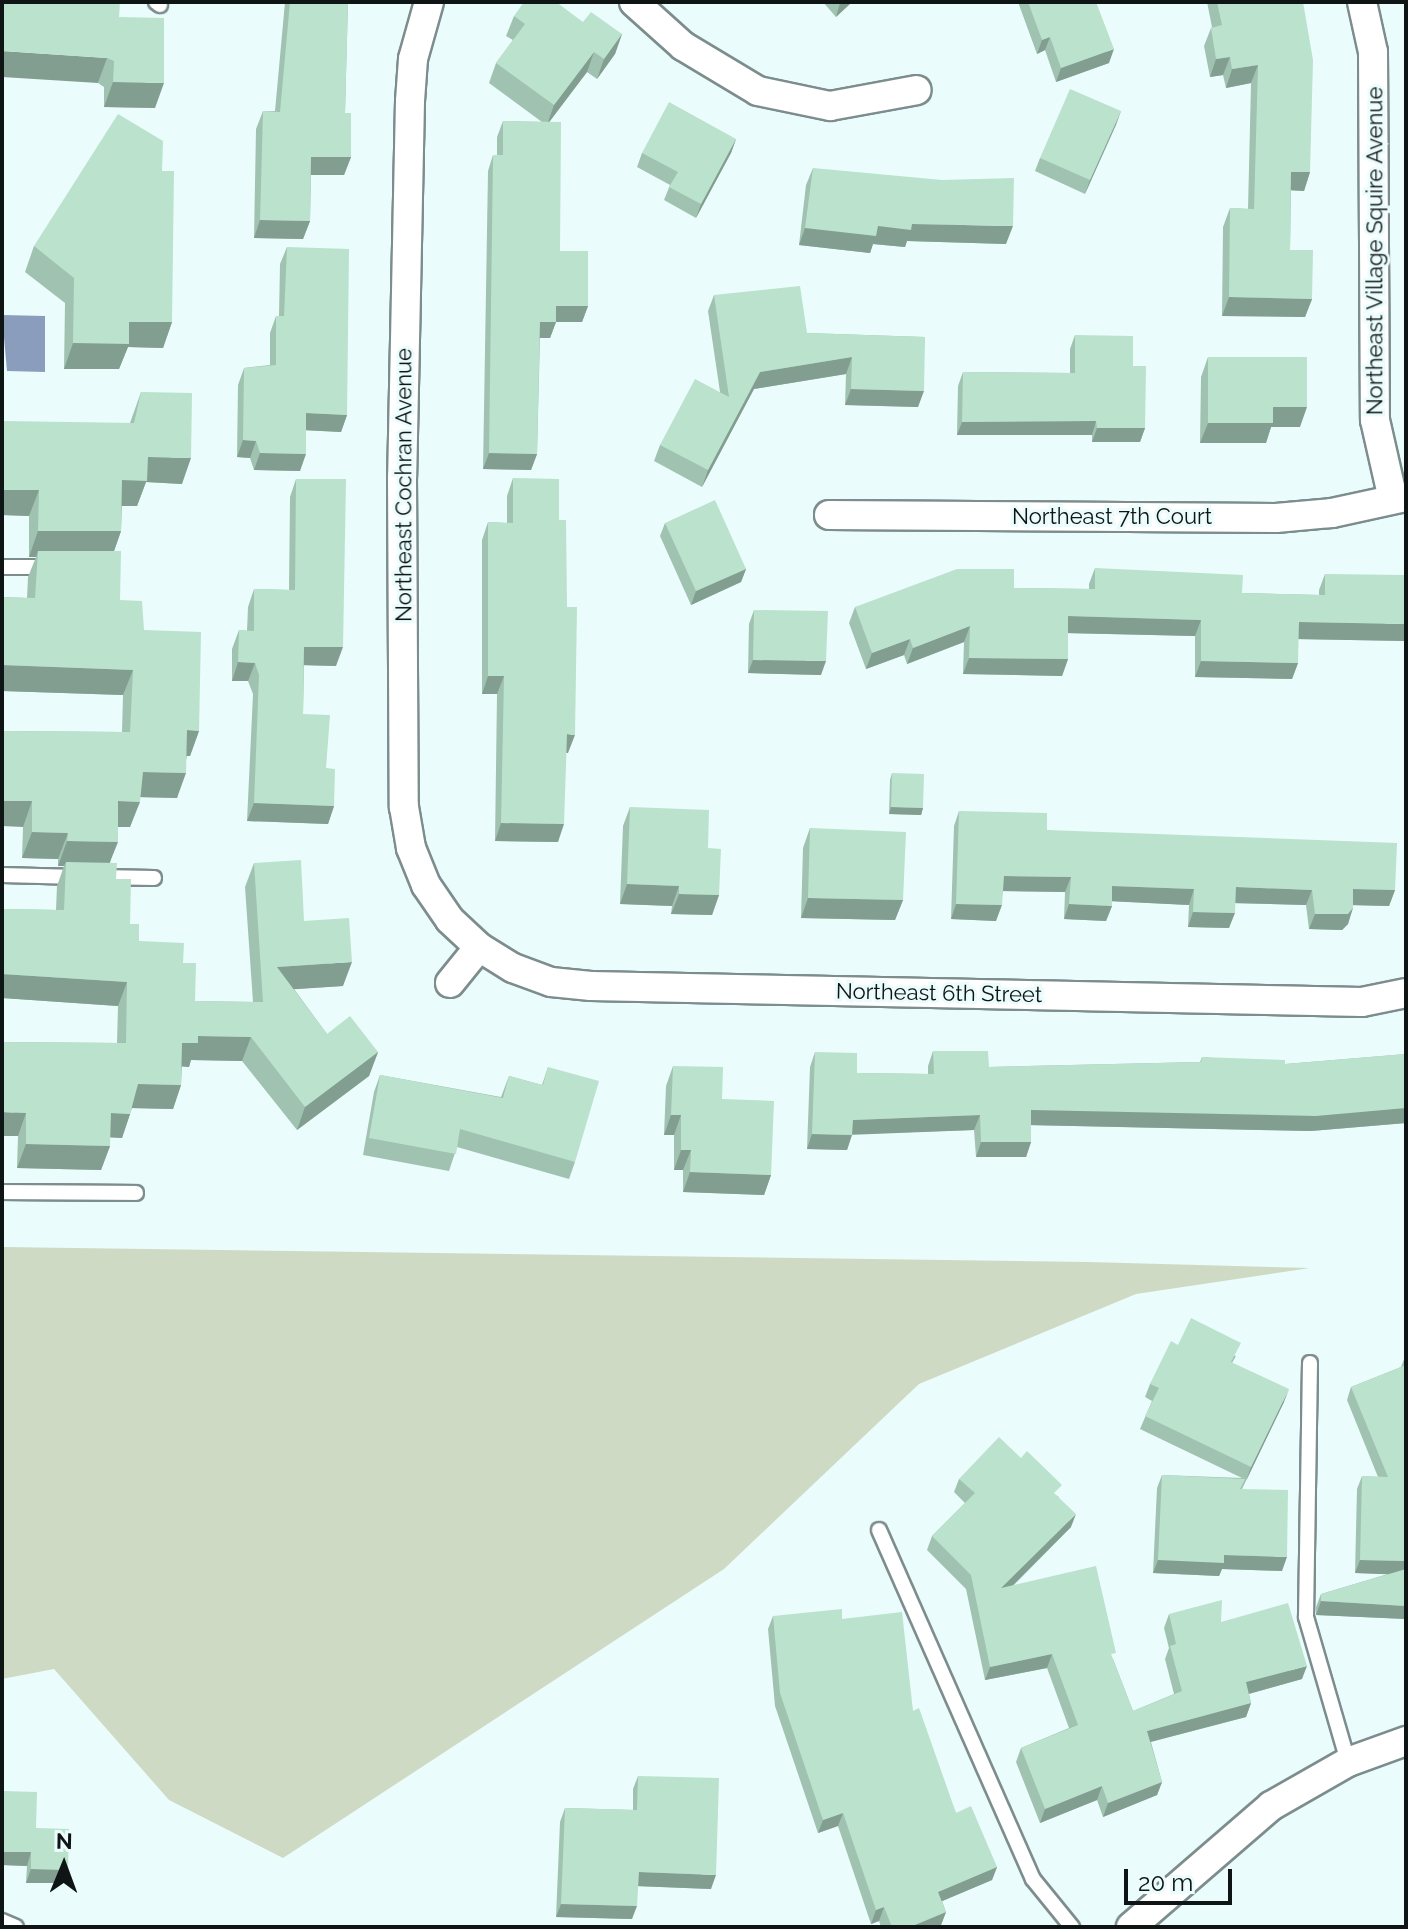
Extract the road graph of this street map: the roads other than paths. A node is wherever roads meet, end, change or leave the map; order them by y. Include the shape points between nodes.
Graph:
1 (429, 2) edge
2 (634, 2) edge
3 (1362, 2) edge
4 (917, 90) dead end
5 (1399, 498) edge
6 (829, 515) dead end
7 (2, 567) edge
8 (62, 567) edge
9 (2, 875) edge
10 (154, 878) dead end
11 (479, 947) junction
12 (450, 983) dead end
13 (1406, 993) edge
14 (2, 1192) edge
15 (136, 1193) dead end
16 (1310, 1363) dead end
17 (879, 1530) dead end
18 (1406, 1741) edge
19 (1348, 1762) junction
20 (2, 1921) edge
21 (16, 1927) edge
22 (1072, 1927) edge
23 (1131, 1927) edge

1 - 11 street, Northeast Cochran Avenue via 413,59 410,101 402,477 404,807 411,848 426,885 450,920
2 - 4 street via 683,46 758,91 830,106
3 - 5 street, Northeast Village Squire Avenue via 1373,52 1375,420
5 - 6 street, Northeast 7th Court via 1332,513 1276,518
7 - 8 lane
9 - 10 lane
11 - 12 street
11 - 13 street, Northeast 6th Street via 513,968 551,982 591,986 1362,1002
14 - 15 lane
16 - 19 lane via 1306,1617
17 - 22 lane via 1033,1879
18 - 19 street
19 - 23 street via 1260,1814
20 - 21 lane

